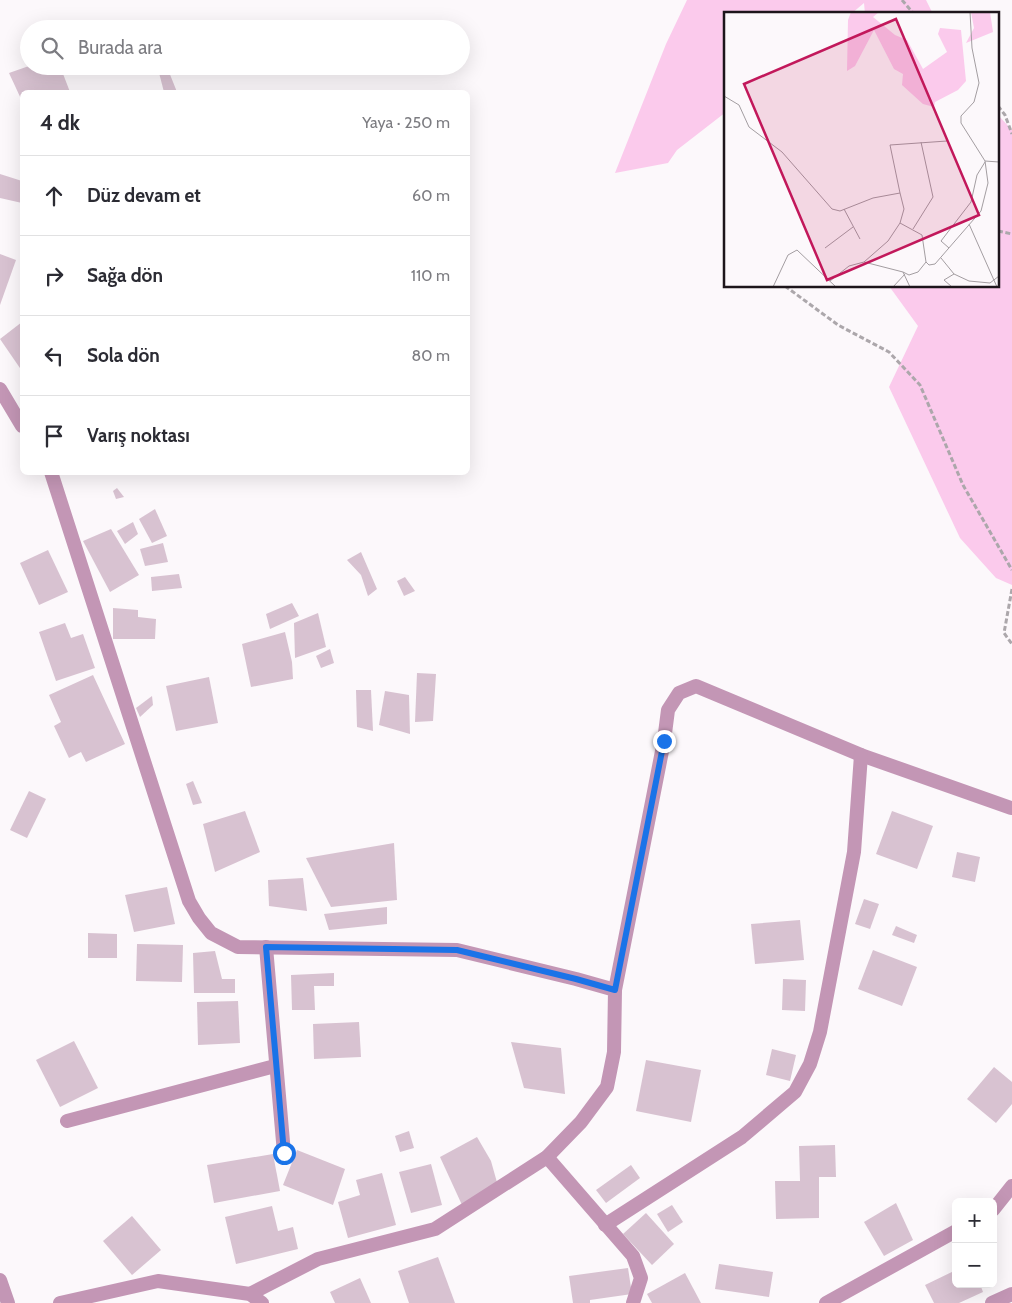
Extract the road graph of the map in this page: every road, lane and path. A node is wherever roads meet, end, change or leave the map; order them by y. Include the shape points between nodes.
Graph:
1 (902, 0) edge
2 (912, 12) edge
3 (1000, 109) edge
4 (1012, 134) edge
5 (789, 288) edge
6 (0, 389) edge
7 (20, 423) edge
8 (52, 475) edge
9 (1012, 570) edge
10 (1012, 589) edge
11 (1012, 644) edge
12 (861, 755) junction
13 (1011, 808) dead end
14 (266, 947) junction
15 (615, 990) junction
16 (276, 1066) junction
17 (67, 1121) dead end
18 (284, 1153) dead end
19 (547, 1157) junction
20 (1012, 1186) edge
21 (997, 1205) edge
22 (605, 1225) junction
23 (952, 1233) edge
24 (0, 1280) edge
25 (250, 1294) junction
26 (1012, 1294) edge
27 (8, 1303) edge
28 (60, 1303) edge
29 (262, 1303) edge
30 (633, 1303) edge
31 (826, 1303) edge
32 (992, 1303) edge

1 - 2 path
3 - 4 path
5 - 9 path via 838,325 889,352 920,385 963,485
6 - 7 street
8 - 14 street via 189,901 211,933 238,946
10 - 11 path via 1004,633
12 - 13 street
12 - 15 street via 696,686 679,693 668,710
12 - 22 street via 854,852 820,1032 799,1085 742,1137
14 - 15 street via 457,950
14 - 16 street
15 - 19 street via 614,1052 607,1087 581,1122
16 - 17 street
16 - 18 street
19 - 22 street
19 - 25 street via 434,1230 318,1259
20 - 21 street
22 - 30 street via 633,1256 641,1278
23 - 31 street
24 - 27 street
25 - 28 street via 158,1281
25 - 29 street
26 - 32 street

